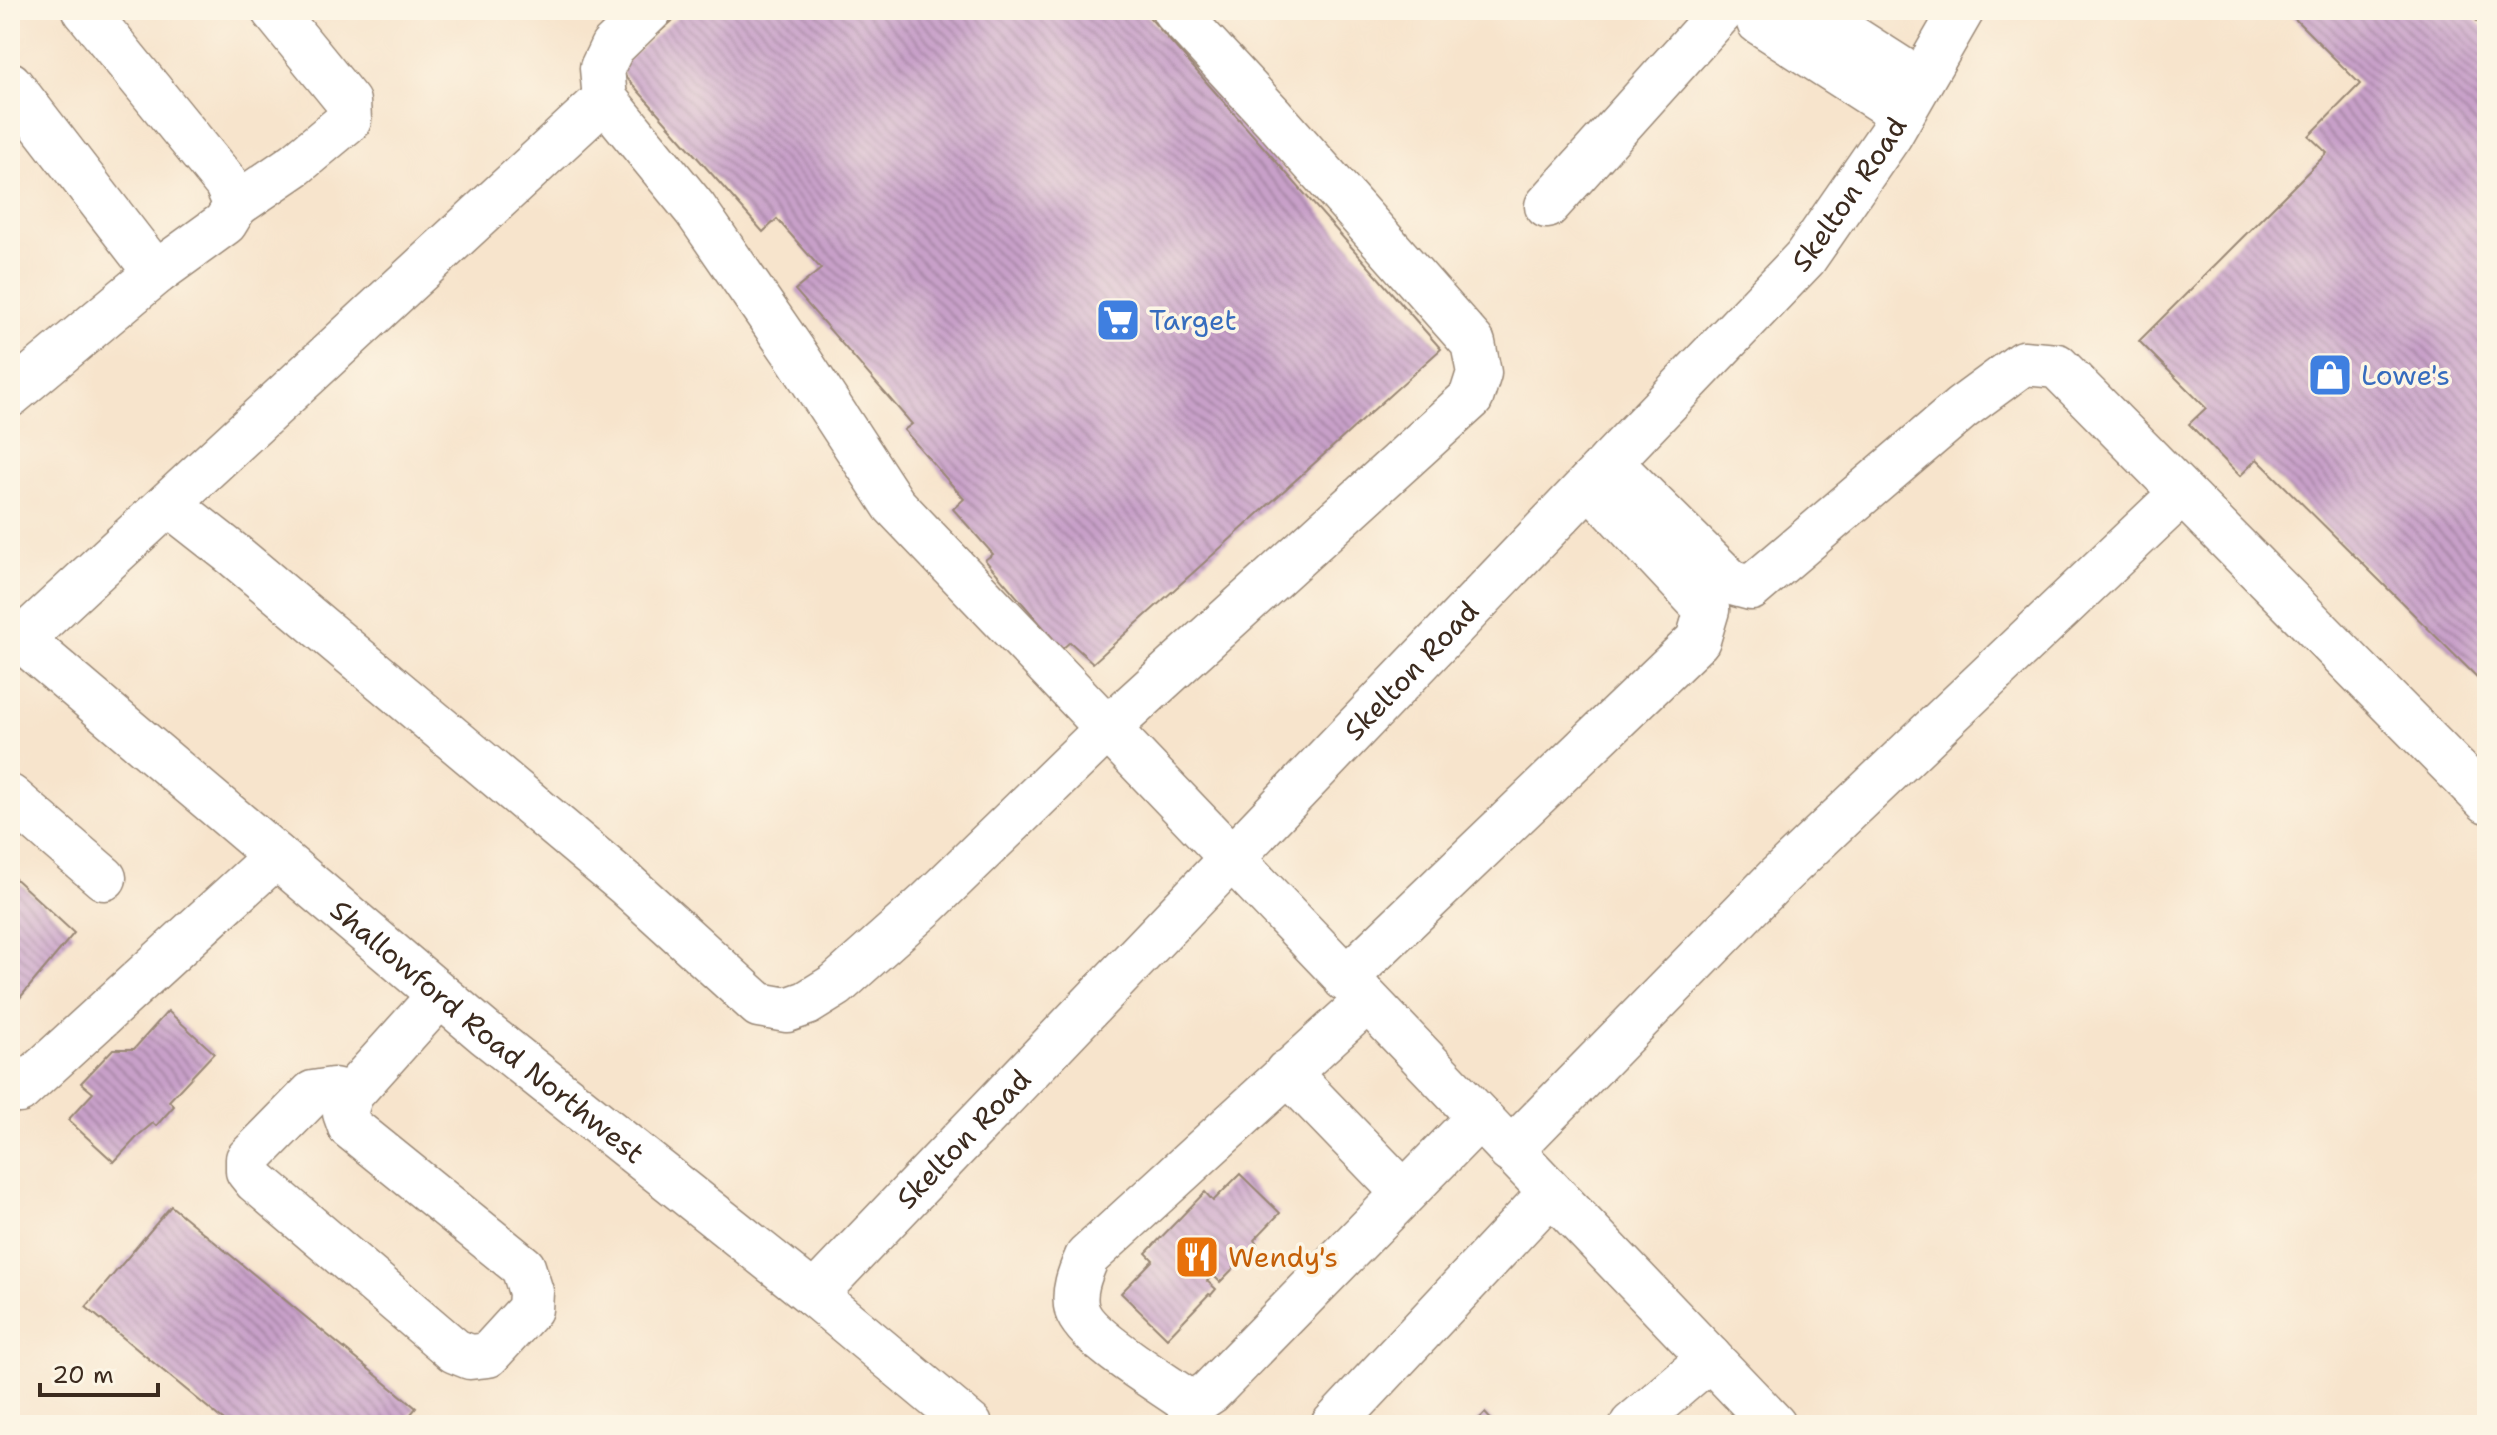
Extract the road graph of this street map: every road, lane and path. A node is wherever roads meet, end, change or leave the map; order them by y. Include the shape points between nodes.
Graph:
1 (273, 10) edge
2 (650, 10) edge
3 (1174, 10) edge
4 (1723, 10) edge
5 (1759, 10) edge
6 (1962, 10) edge
7 (99, 15) edge
8 (1824, 34) edge
9 (10, 84) edge
10 (1908, 92) junction
11 (605, 99) junction
12 (236, 205) junction
13 (1547, 206) dead end
14 (156, 273) junction
15 (10, 395) edge
16 (1600, 473) junction
17 (2182, 493) junction
18 (169, 504) junction
19 (1751, 588) junction
20 (16, 635) edge
21 (1698, 640) junction
22 (1107, 729) junction
23 (10, 797) edge
24 (2487, 801) edge
25 (276, 856) junction
26 (1230, 859) junction
27 (104, 878) dead end
28 (1356, 990) junction
29 (440, 995) junction
30 (1287, 1072) junction
31 (19, 1091) dead end
32 (351, 1094) junction
33 (1479, 1117) junction
34 (1510, 1151) junction
35 (1404, 1193) junction
36 (1550, 1193) junction
37 (814, 1295) junction
38 (1710, 1358) junction
39 (970, 1425) edge
40 (1333, 1425) edge
41 (1632, 1425) edge
42 (1774, 1425) edge

1 - 12 street via 348,102 349,120
2 - 11 street via 612,47 602,68
3 - 22 street via 1473,343 1479,373 1471,398
4 - 13 street
5 - 8 street via 1759,22
6 - 10 street, Skelton Road
7 - 12 street via 226,183
8 - 10 street via 1901,69
9 - 14 street
10 - 16 street, Skelton Road via 1890,135 1805,258
11 - 18 street
11 - 22 street via 695,209 894,505
12 - 14 street via 225,223
14 - 15 street
16 - 19 street via 1732,583
16 - 21 street via 1707,610
16 - 26 street, Skelton Road
17 - 19 street via 2057,366 2023,363 1962,408
17 - 24 street
17 - 34 street via 1777,878
18 - 20 street
18 - 22 street via 627,885 759,1005 787,1010 836,985
19 - 21 street
20 - 25 street, Shallowford Road Northwest
21 - 28 street
22 - 26 street
23 - 27 street
25 - 29 street, Shallowford Road Northwest
25 - 31 street
26 - 28 street
26 - 37 street, Skelton Road
28 - 30 street
28 - 33 street
29 - 32 street
29 - 37 street, Shallowford Road Northwest
30 - 35 street
30 - 35 street via 1087,1257 1076,1290 1077,1310 1088,1330 1186,1400 1198,1400
32 - 32 street via 345,1113 350,1127 523,1267 530,1309 488,1355 470,1357 455,1351 248,1171 248,1159 313,1093
33 - 34 street
33 - 35 street
34 - 36 street
36 - 38 street
36 - 40 street
37 - 39 street, Shallowford Road Northwest
38 - 41 street
38 - 42 street

